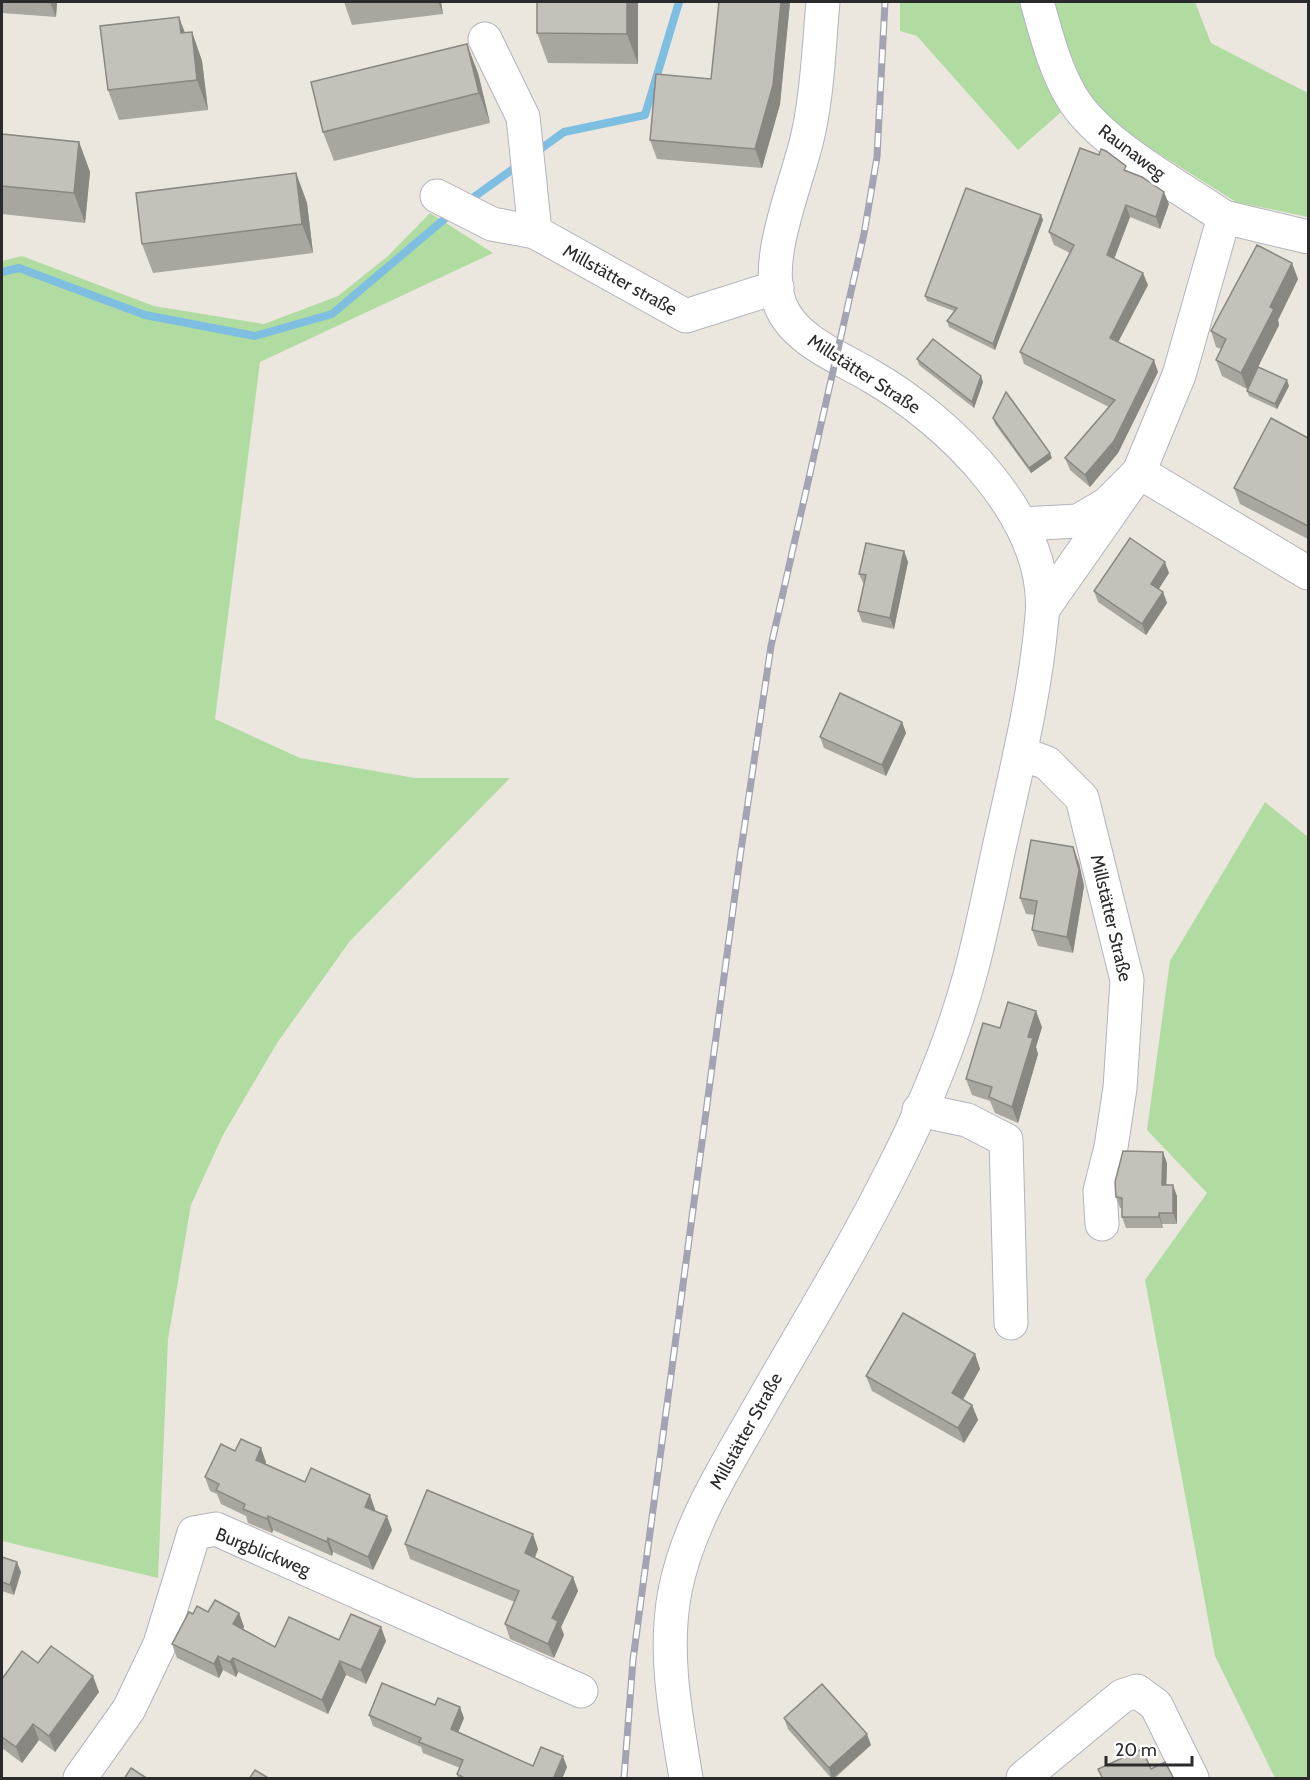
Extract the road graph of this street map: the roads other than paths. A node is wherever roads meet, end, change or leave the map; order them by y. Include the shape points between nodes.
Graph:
1 (823, 2) edge
2 (1037, 2) edge
3 (485, 39) dead end
4 (437, 196) dead end
5 (1224, 217) junction
6 (535, 232) junction
7 (1308, 237) edge
8 (777, 287) junction
9 (1139, 472) junction
10 (1022, 524) junction
11 (1308, 573) edge
12 (1043, 609) junction
13 (1020, 753) junction
14 (919, 1110) junction
15 (1102, 1224) dead end
16 (1011, 1323) dead end
17 (581, 1691) dead end
18 (80, 1779) edge
19 (686, 1779) edge
20 (1023, 1779) edge
21 (1192, 1779) edge

1 - 8 street, Millstätter Straße via 809,130 782,228
2 - 5 street, Raunaweg via 1052,53 1071,97 1102,133
3 - 6 street via 523,117
4 - 6 street, Millstätter straße via 492,224
5 - 7 street, Raunaweg
5 - 9 street via 1179,375
6 - 8 street, Millstätter straße via 686,316
8 - 10 street, Millstätter Straße via 780,308 811,344 907,399 947,432 973,457
9 - 10 street via 1107,504 1078,521
9 - 11 street
9 - 12 street
10 - 12 street, Millstätter Straße via 1038,570
12 - 13 street, Millstätter Straße
13 - 14 street, Millstätter Straße via 970,974 949,1042
13 - 15 street, Millstätter Straße via 1047,763 1082,798 1127,980 1120,1088 1100,1191
14 - 16 street via 967,1120 1006,1140
14 - 19 street, Millstätter Straße via 894,1168 718,1480 689,1541 675,1592 670,1642 675,1711
17 - 18 street, Burgblickweg via 216,1529 194,1533 160,1644 129,1709
20 - 21 street via 1122,1696 1137,1691 1156,1704

